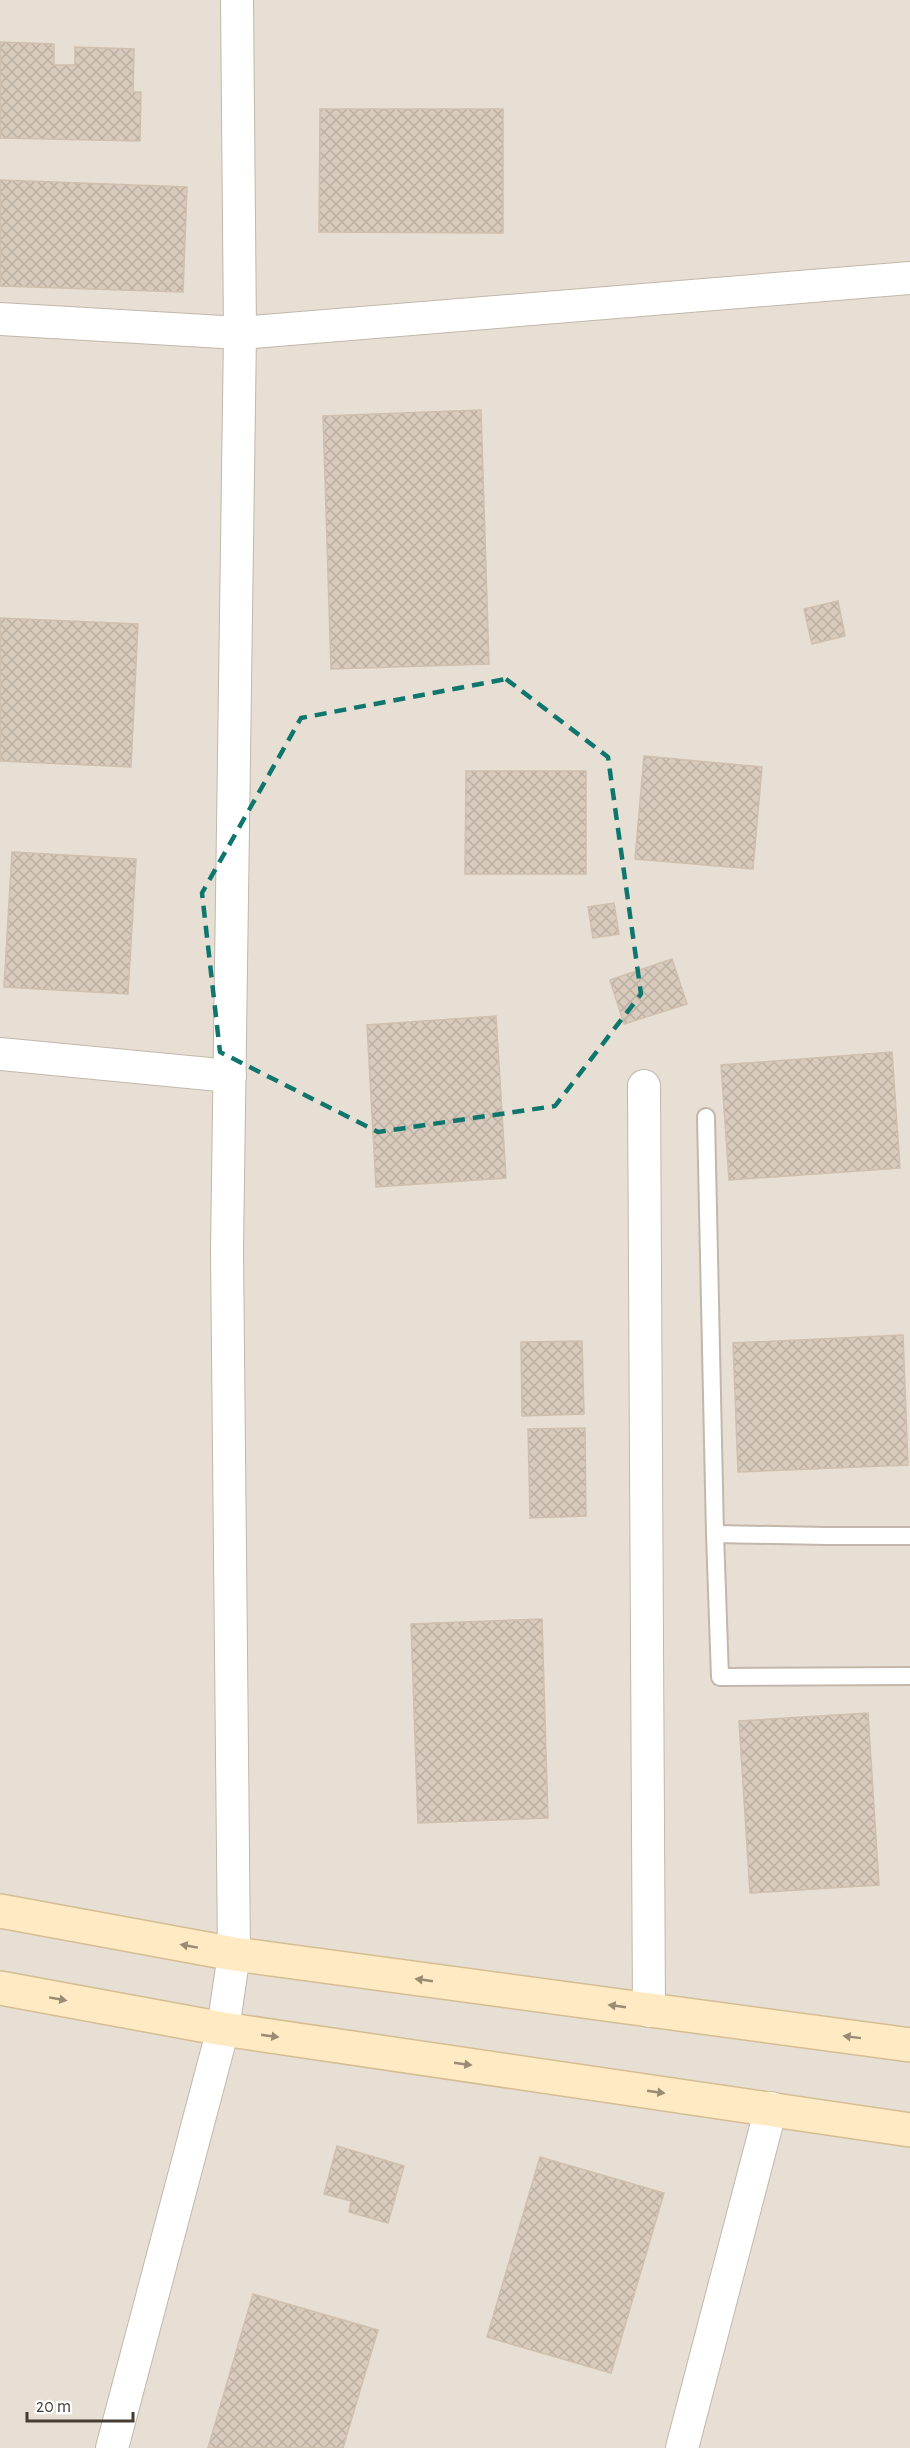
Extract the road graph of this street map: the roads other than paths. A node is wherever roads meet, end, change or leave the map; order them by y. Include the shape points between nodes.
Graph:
1 (237, 0) edge
2 (910, 278) edge
3 (0, 319) edge
4 (240, 333) junction
5 (0, 1054) edge
6 (230, 1076) junction
7 (644, 1086) dead end
8 (706, 1117) dead end
9 (714, 1534) junction
10 (910, 1536) edge
11 (910, 1676) edge
12 (0, 1911) edge
13 (234, 1954) junction
14 (0, 1988) edge
15 (648, 2011) junction
16 (223, 2029) junction
17 (910, 2045) edge
18 (771, 2108) junction
19 (910, 2130) edge
20 (112, 2448) edge
21 (682, 2448) edge

1 - 4 street
2 - 4 street
3 - 4 street
4 - 6 street
5 - 6 street
6 - 13 street via 227,1250
7 - 15 street
8 - 9 lane
9 - 10 lane
9 - 11 lane via 720,1677
13 -> 12 main road
15 -> 13 main road
13 - 16 street
14 -> 16 main road
17 -> 15 main road
16 -> 18 main road
16 - 20 street
18 - 19 main road
18 - 21 street

